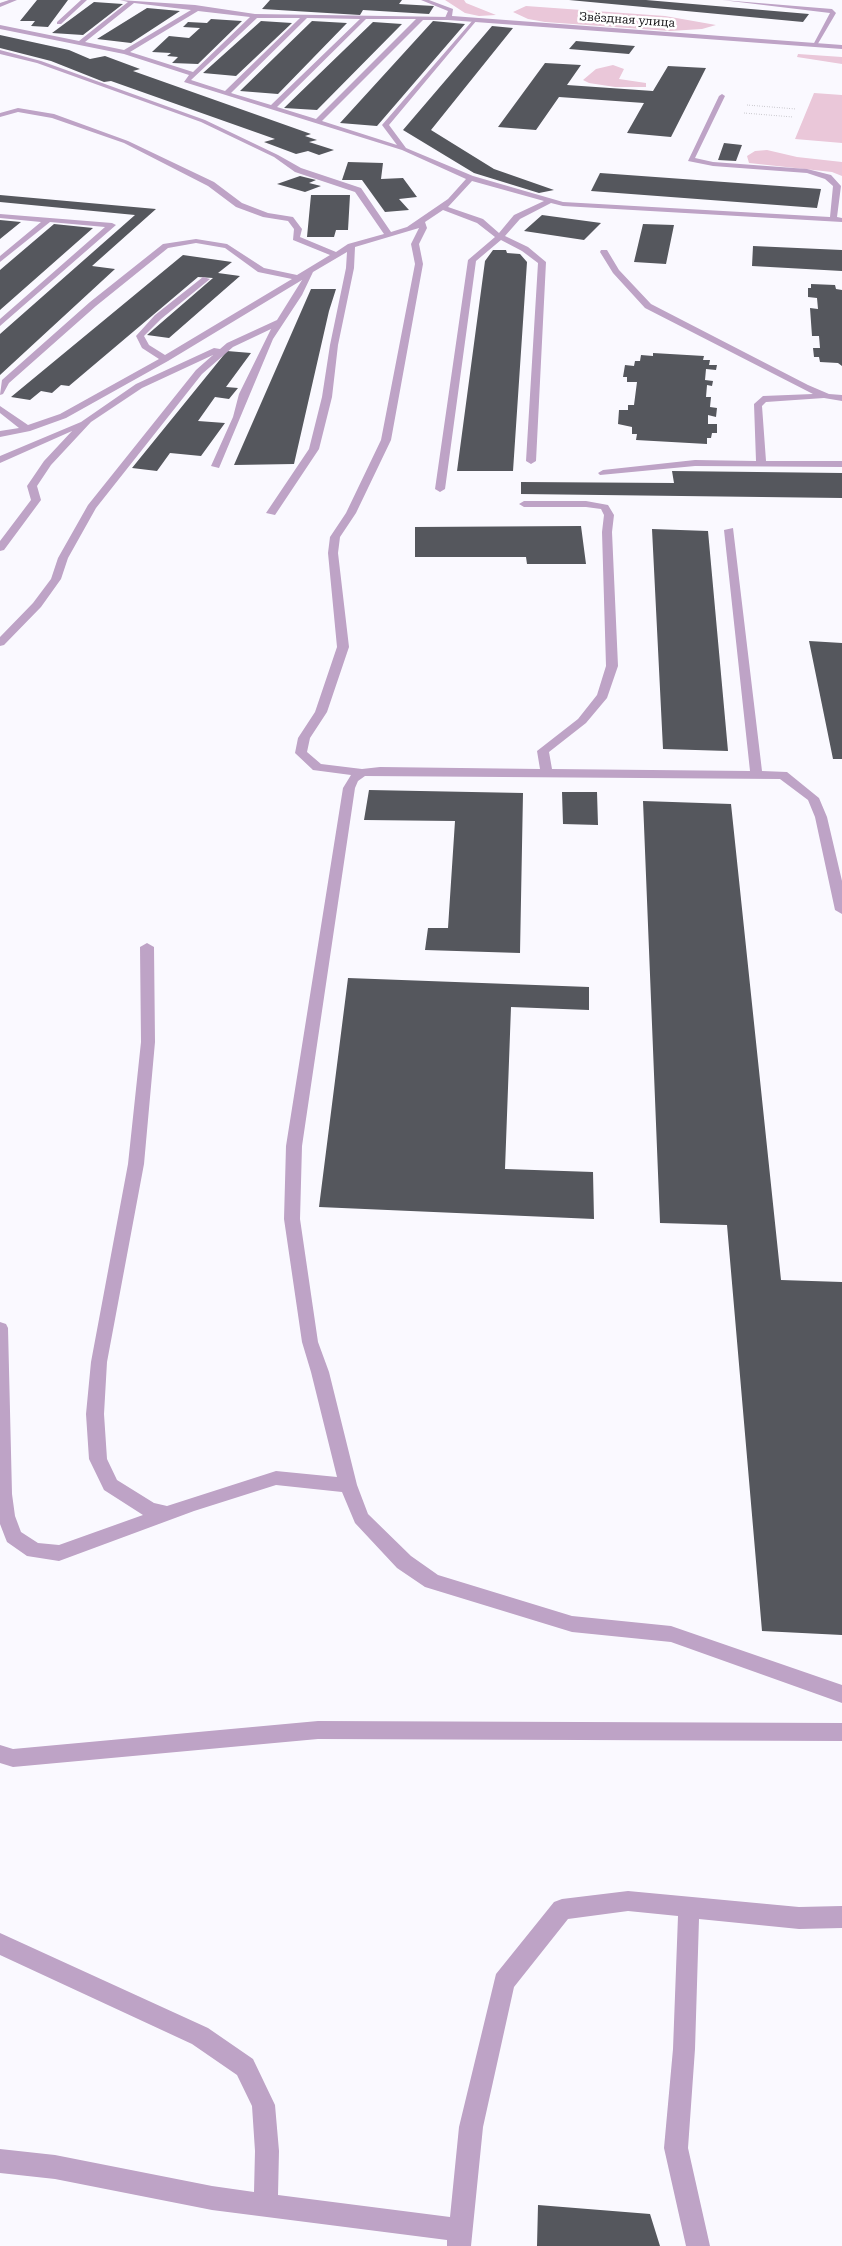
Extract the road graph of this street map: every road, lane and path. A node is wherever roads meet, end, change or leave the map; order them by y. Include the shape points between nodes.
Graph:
1 (14, 0) edge
2 (84, 0) edge
3 (123, 0) edge
4 (186, 0) edge
5 (424, 0) edge
6 (725, 0) edge
7 (806, 0) edge
8 (133, 1) edge
9 (0, 5) edge
10 (226, 6) dead end
11 (801, 7) junction
12 (198, 8) junction
13 (220, 11) junction
14 (255, 16) junction
15 (304, 18) junction
16 (364, 18) junction
17 (421, 18) junction
18 (448, 18) junction
19 (475, 21) junction
20 (59, 22) dead end
21 (0, 27) edge
22 (81, 42) junction
23 (816, 45) junction
24 (842, 47) edge
25 (0, 52) edge
26 (125, 52) junction
27 (194, 74) junction
28 (226, 94) junction
29 (720, 100) joint
30 (273, 107) junction
31 (796, 109) dead end
32 (714, 111) junction
33 (0, 115) edge
34 (793, 117) dead end
35 (317, 122) junction
36 (404, 149) junction
37 (470, 178) junction
38 (551, 200) junction
39 (442, 207) junction
40 (0, 216) edge
41 (48, 220) junction
42 (838, 220) edge
43 (421, 221) junction
44 (389, 235) junction
45 (500, 237) junction
46 (351, 246) junction
47 (604, 252) dead end
48 (337, 255) junction
49 (0, 260) edge
50 (311, 272) junction
51 (300, 278) junction
52 (206, 279) dead end
53 (280, 322) junction
54 (0, 323) edge
55 (230, 345) junction
56 (165, 359) junction
57 (132, 377) junction
58 (0, 392) edge
59 (128, 393) junction
60 (828, 396) junction
61 (842, 398) edge
62 (0, 409) edge
63 (88, 420) junction
64 (27, 429) junction
65 (0, 434) edge
66 (0, 460) edge
67 (531, 461) dead end
68 (761, 463) junction
69 (842, 464) edge
70 (216, 466) dead end
71 (603, 473) dead end
72 (440, 489) dead end
73 (524, 504) dead end
74 (271, 514) dead end
75 (729, 530) dead end
76 (0, 548) edge
77 (0, 643) edge
78 (546, 772) junction
79 (362, 773) junction
80 (756, 773) junction
81 (842, 910) edge
82 (147, 947) dead end
83 (0, 1328) edge
84 (348, 1485) junction
85 (168, 1514) junction
86 (842, 1694) edge
87 (842, 1732) edge
88 (0, 1754) edge
89 (689, 1907) junction
90 (842, 1917) edge
91 (0, 1944) edge
92 (0, 2160) edge
93 (266, 2205) junction
94 (459, 2238) edge
95 (698, 2246) edge

1 - 9 street
2 - 20 street
3 - 8 street, Звёздная улица
4 - 12 street
5 - 18 street via 451,10
6 - 11 street
7 - 11 street
8 - 12 street, Звёздная улица
8 - 22 street
10 - 13 street
11 - 23 street via 827,9 833,13
12 - 13 street, Звёздная улица
12 - 26 street
13 - 14 street, Звёздная улица
14 - 15 street, Звёздная улица
14 - 27 street
15 - 16 street, Звёздная улица
15 - 28 street
16 - 17 street, Звёздная улица
16 - 30 street
17 - 18 street, Звёздная улица
17 - 35 street
18 - 19 street, Звёздная улица
19 - 23 street, Звёздная улица
19 - 36 street via 385,125
21 - 22 street
22 - 26 street
23 - 24 street, Звёздная улица
25 - 44 street via 39,62 202,121 298,170 358,190
26 - 27 street
27 - 28 street via 186,81
28 - 30 street
29 - 31 path
29 - 32 street
30 - 35 street
32 - 34 path
32 - 42 street via 691,159 828,176 838,186
33 - 48 street via 18,110 30,111 126,142 211,184 239,205 290,219 298,229 296,238
35 - 36 street
36 - 37 street
37 - 38 street
37 - 39 street
38 - 42 street via 563,204
38 - 45 street via 517,217
39 - 43 street
39 - 45 street via 480,221
40 - 41 street
41 - 49 street
41 - 54 street via 112,225
43 - 44 street via 410,229
43 - 79 street via 423,228 415,244 419,264 386,440 351,513 335,537 333,553 343,647 321,712 304,738 301,753 317,767
44 - 46 street
45 - 67 street via 542,262
45 - 72 street via 472,260
46 - 48 street
46 - 74 street via 327,397 314,449
47 - 60 street via 616,271 648,306
48 - 50 street
50 - 51 street
50 - 53 street
51 - 56 street
51 - 58 street via 261,270 227,246 196,241 166,246 5,382
52 - 56 street via 158,317 140,336 145,346
53 - 55 street
53 - 70 street via 244,394 238,417
55 - 59 street
55 - 77 street via 199,372 92,507 63,558 56,579 37,605
56 - 57 street
57 - 59 street
57 - 64 street via 63,416
59 - 63 street
60 - 61 street
60 - 68 street via 763,399 757,406
62 - 64 street
63 - 66 street
63 - 76 street via 47,463 32,486 36,500
64 - 65 street
68 - 69 street
68 - 71 street via 695,463
73 - 78 street via 586,504 604,507 609,515 612,666 603,696 582,720 543,751
75 - 80 street
78 - 79 street via 380,770
78 - 80 street
79 - 84 street via 349,788 294,1146 292,1219 310,1342
80 - 81 street via 783,775 813,798 821,817
82 - 85 street via 148,1042 140,1130 102,1344 95,1414 98,1459 110,1485 149,1510
83 - 85 street via 3,1494 6,1516 14,1537 34,1550 58,1553
84 - 85 street via 276,1478
84 - 86 street via 361,1518 404,1562 432,1581 572,1624 671,1634
87 - 88 street via 318,1730 13,1758
89 - 90 street via 798,1918
89 - 94 street via 628,1901 562,1909 504,1982 471,2127
89 - 95 street via 684,2049 676,2148
91 - 93 street via 200,2036 245,2067 263,2105 267,2152
92 - 93 street
93 - 94 street

